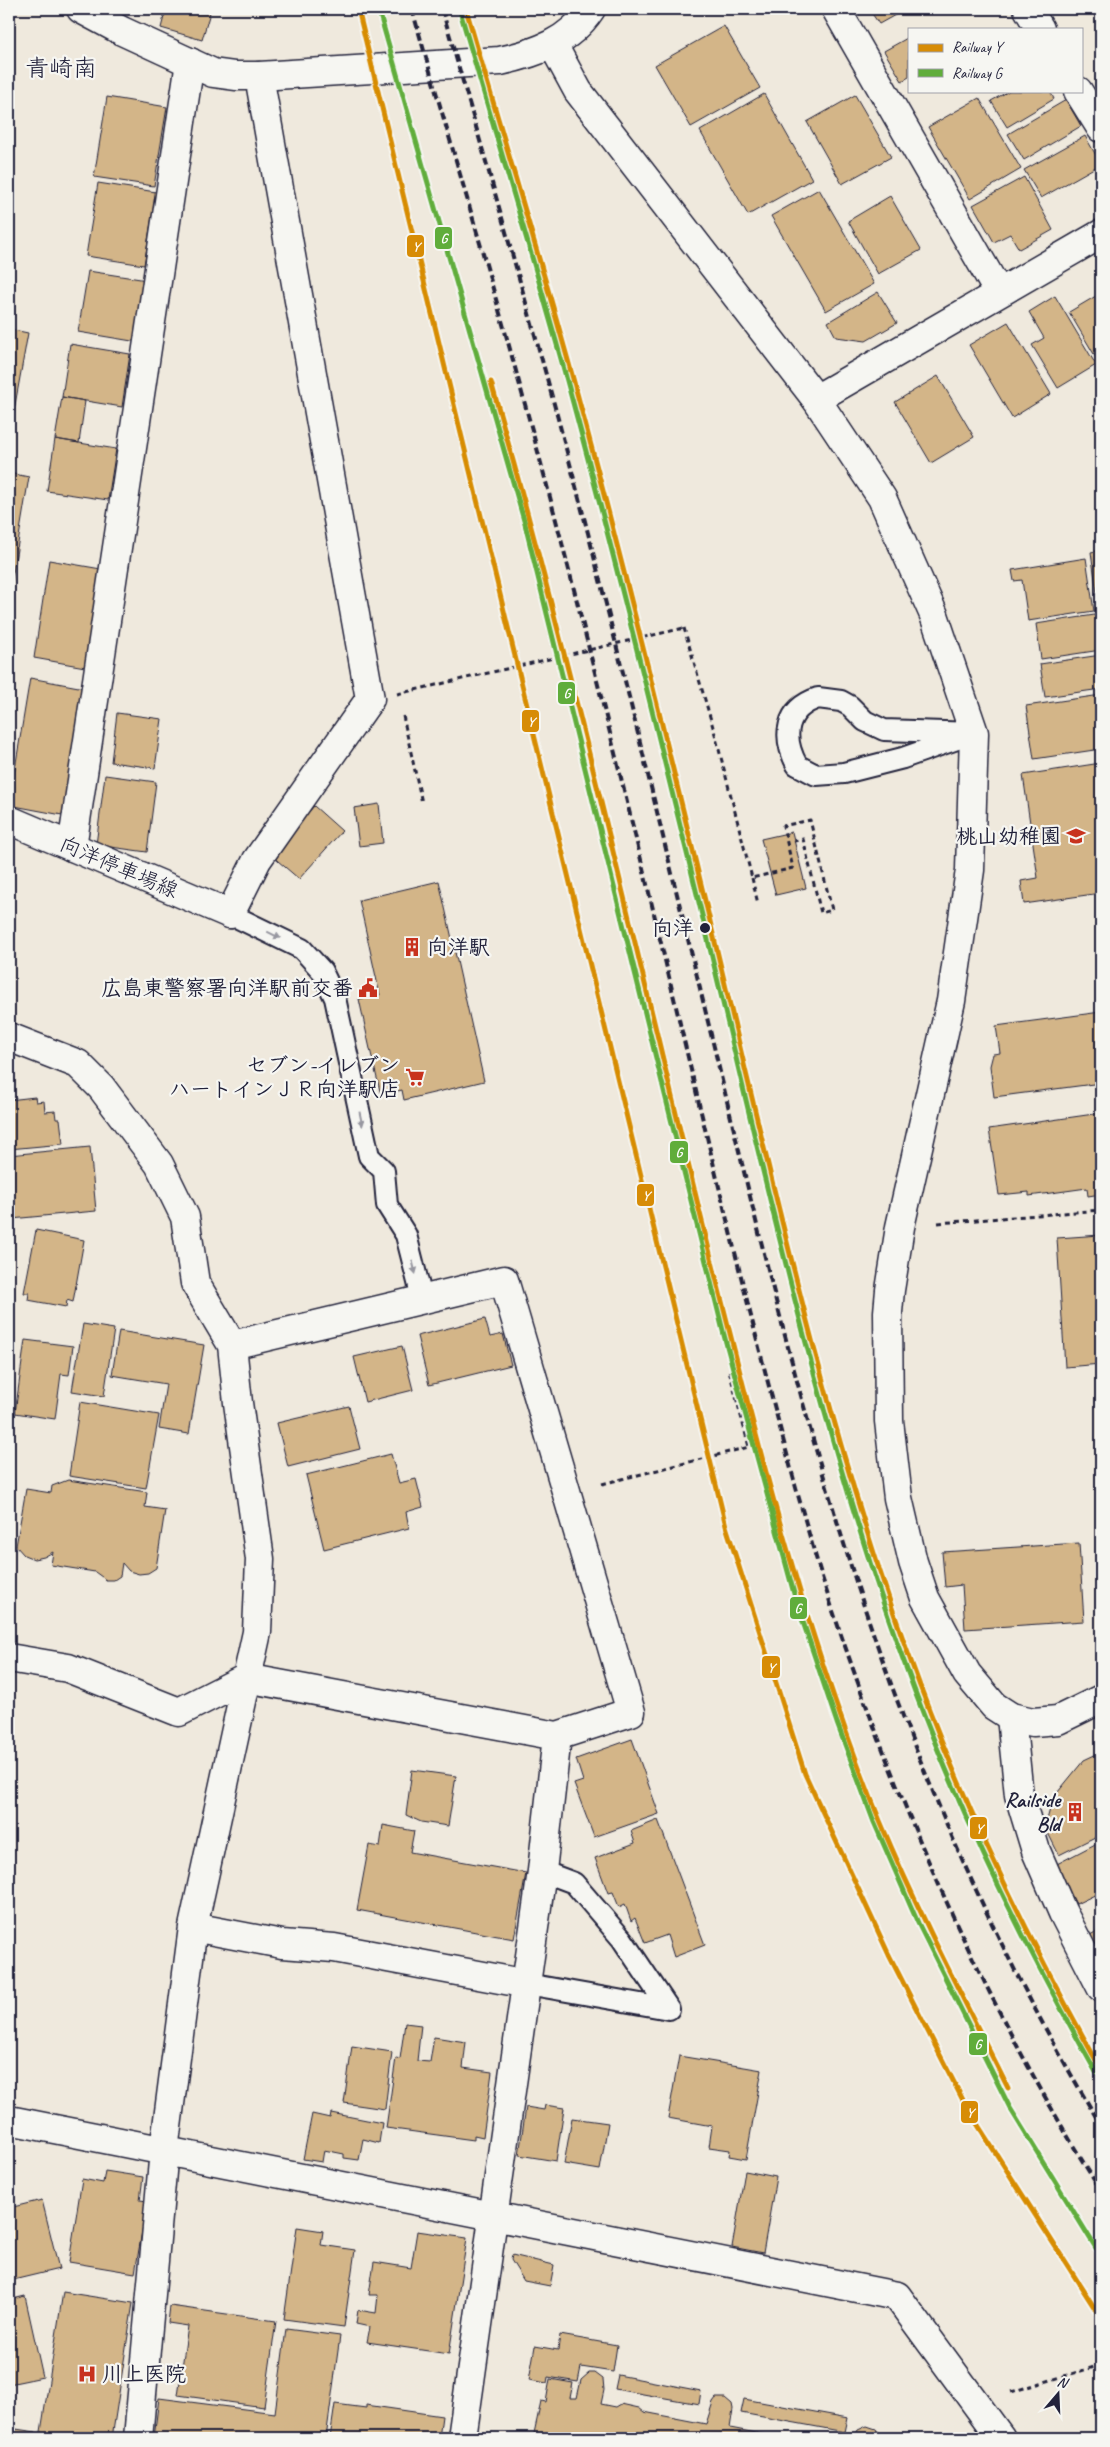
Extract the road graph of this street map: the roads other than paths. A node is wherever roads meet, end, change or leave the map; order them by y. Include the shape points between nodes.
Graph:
1 (81, 9) edge
2 (591, 9) edge
3 (836, 9) edge
4 (1028, 9) edge
5 (1039, 28) edge
6 (553, 45) junction
7 (190, 62) junction
8 (259, 76) junction
9 (1079, 92) edge
10 (1101, 128) edge
11 (1101, 234) edge
12 (999, 293) junction
13 (816, 399) junction
14 (974, 733) junction
15 (9, 820) edge
16 (72, 847) junction
17 (230, 914) junction
18 (9, 1037) edge
19 (422, 1298) junction
20 (232, 1345) junction
21 (9, 1658) edge
22 (246, 1678) junction
23 (1101, 1700) edge
24 (1011, 1717) junction
25 (557, 1736) junction
26 (542, 1871) junction
27 (193, 1927) junction
28 (526, 1984) junction
29 (1101, 1987) edge
30 (9, 2120) edge
31 (164, 2150) junction
32 (493, 2217) junction
33 (138, 2438) edge
34 (462, 2438) edge
35 (1001, 2438) edge

1 - 7 street
2 - 6 street via 575,30
3 - 12 street
4 - 5 street
6 - 8 street via 500,61
6 - 13 street via 578,91 614,141
7 - 8 street via 214,73
7 - 16 street
8 - 17 street via 370,699 257,860
9 - 10 street
11 - 12 street
12 - 13 street
13 - 14 street via 882,498 934,615
14 - 14 lane via 903,758 827,775 816,775 797,765 787,742 797,710 818,698 841,701 865,722 884,730
14 - 24 street via 970,870 951,1000 900,1227 890,1290 888,1422 898,1498 925,1598 968,1674 994,1706
15 - 16 street, 向洋停車場線
16 - 17 street, 向洋停車場線
17 -> 19 lane via 302,949 322,971 335,998 369,1156 384,1171 387,1205 406,1235
18 - 20 street via 78,1064 126,1117 159,1164 185,1217 195,1283
19 - 20 street
19 - 25 street via 504,1280 631,1712
20 - 22 street via 260,1559 257,1632
21 - 22 street via 68,1668 178,1712
22 - 25 street
22 - 27 street
23 - 24 street via 1058,1720 1033,1722
24 - 29 street via 1019,1795 1036,1851
25 - 26 street
26 - 28 street
26 - 28 lane via 574,1883 622,1939 669,2009
27 - 28 street via 282,1944 334,1948
27 - 31 street
28 - 32 street
30 - 31 street
31 - 32 street
31 - 33 street
32 - 34 street
32 - 35 street via 897,2296

